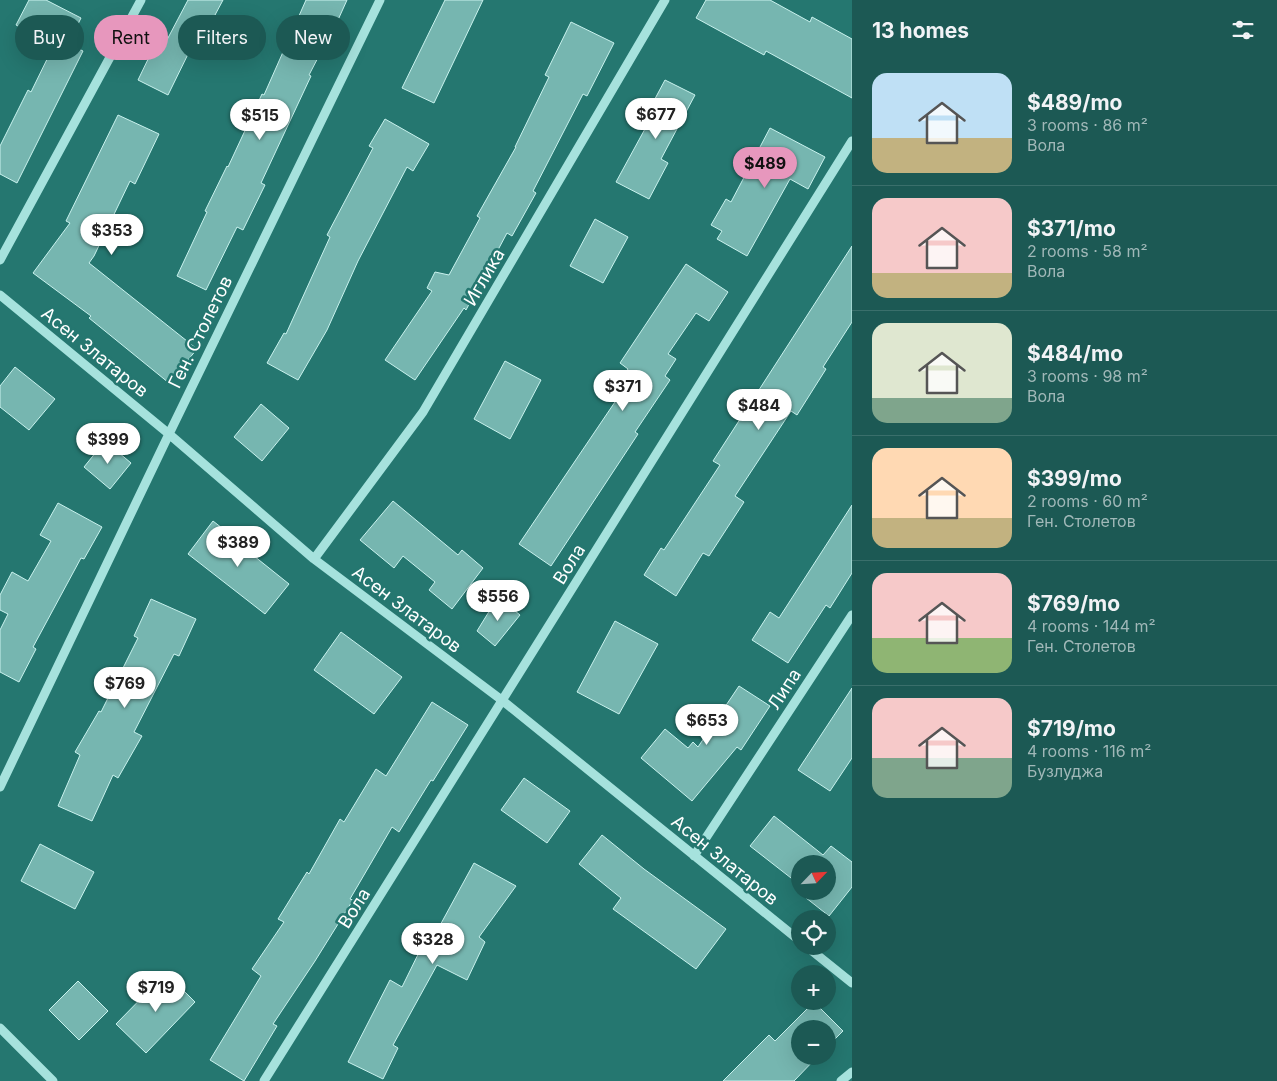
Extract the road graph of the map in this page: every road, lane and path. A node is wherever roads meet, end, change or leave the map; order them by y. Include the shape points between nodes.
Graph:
1 (141, 0) edge
2 (380, 0) edge
3 (665, 0) edge
4 (852, 140) edge
5 (0, 260) edge
6 (0, 295) edge
7 (169, 434) junction
8 (314, 559) junction
9 (852, 615) edge
10 (503, 701) junction
11 (0, 787) edge
12 (694, 856) junction
13 (791, 934) edge
14 (817, 955) edge
15 (852, 983) edge
16 (0, 1028) edge
17 (852, 1072) edge
18 (53, 1081) edge
19 (264, 1081) edge
20 (841, 1081) edge

1 - 5 street
2 - 7 street, Ген. Столетов
3 - 8 street, Иглика via 424,412
4 - 10 street, Вола
6 - 7 street, Асен Златаров
7 - 8 street, Асен Златаров
7 - 11 street, Ген. Столетов
8 - 10 street, Асен Златаров
9 - 12 street, Липа
10 - 12 street, Асен Златаров
10 - 19 street, Вола
12 - 13 street, Асен Златаров
14 - 15 street
16 - 18 street
17 - 20 street

